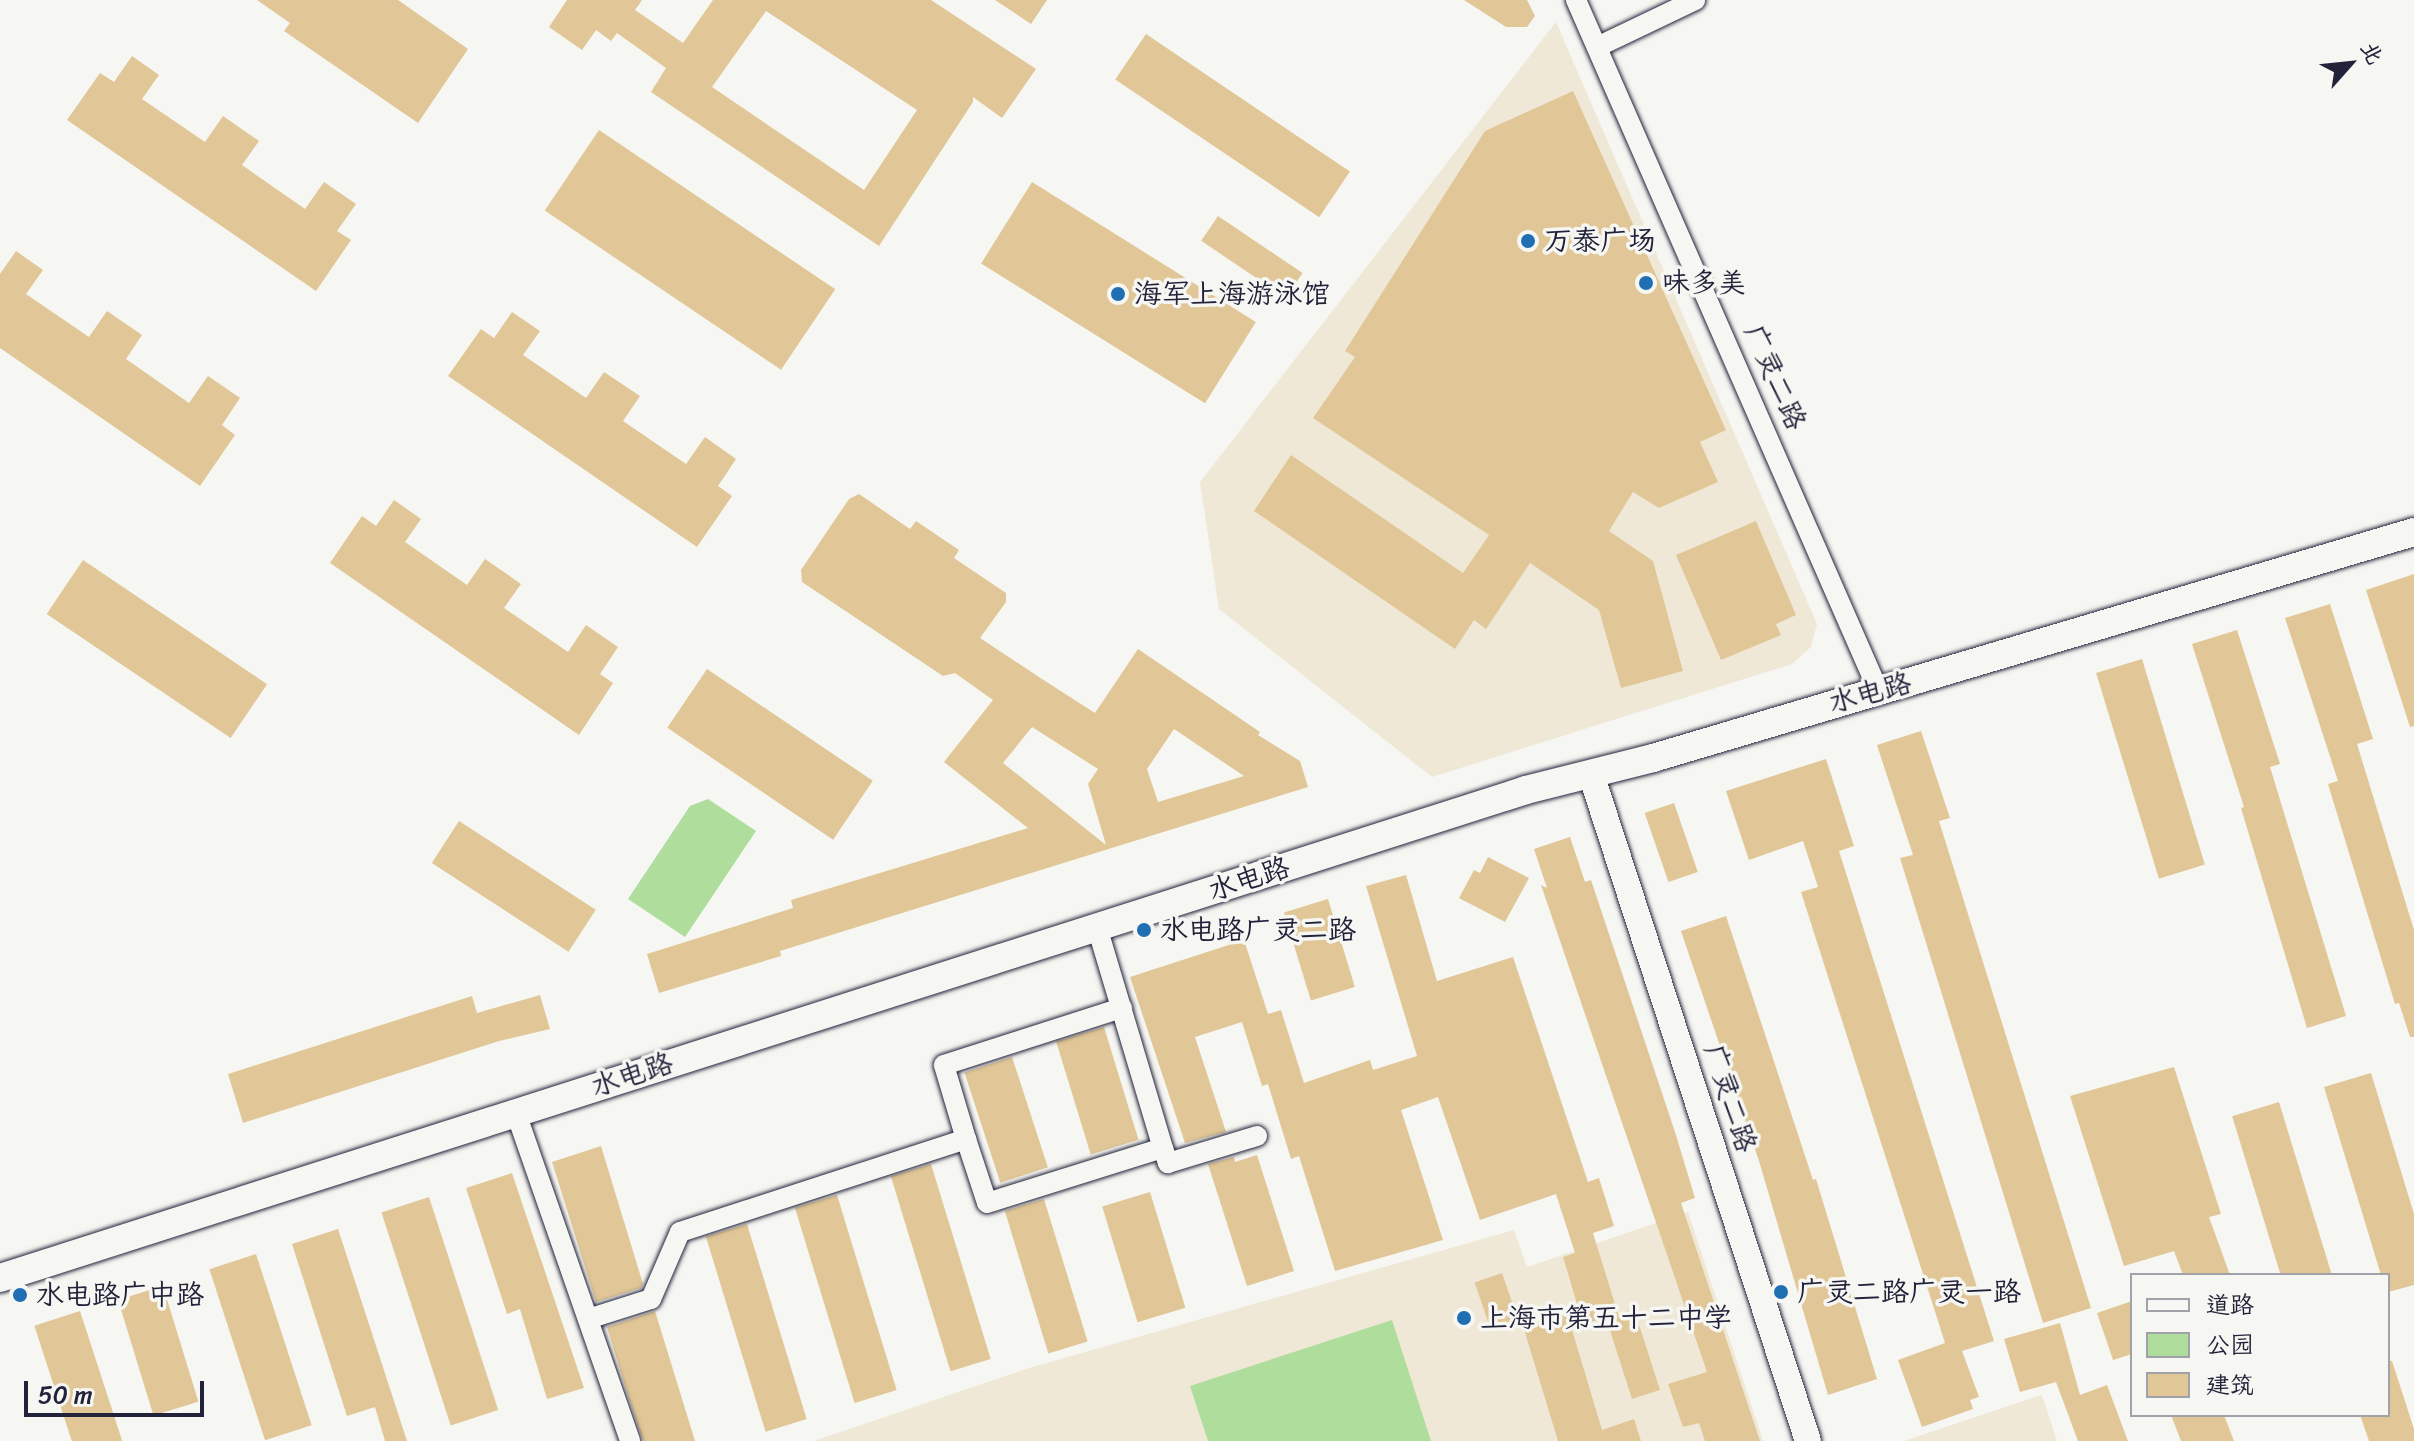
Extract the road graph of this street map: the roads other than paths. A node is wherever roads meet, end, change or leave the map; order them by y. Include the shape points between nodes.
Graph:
1 (1576, 0) edge
2 (1695, 0) edge
3 (1597, 47) junction
4 (2414, 532) edge
5 (1878, 690) junction
6 (1591, 774) junction
7 (1097, 927) junction
8 (1122, 1008) junction
9 (516, 1113) junction
10 (1257, 1136) dead end
11 (966, 1139) junction
12 (1163, 1148) junction
13 (0, 1278) edge
14 (588, 1319) junction
15 (630, 1441) edge
16 (1808, 1441) edge

1 - 3 street, 广灵二路
2 - 3 street
3 - 5 street, 广灵二路
4 - 5 main road, 水电路
5 - 6 main road, 水电路
6 - 7 main road, 水电路
6 - 16 street, 广灵二路
7 - 8 street
7 - 9 main road, 水电路
8 - 11 street via 944,1065
8 - 12 street
9 - 13 main road, 水电路
9 - 14 street
10 - 12 street via 1168,1163
11 - 12 street via 987,1203
11 - 14 street via 680,1232 651,1299
14 - 15 street

